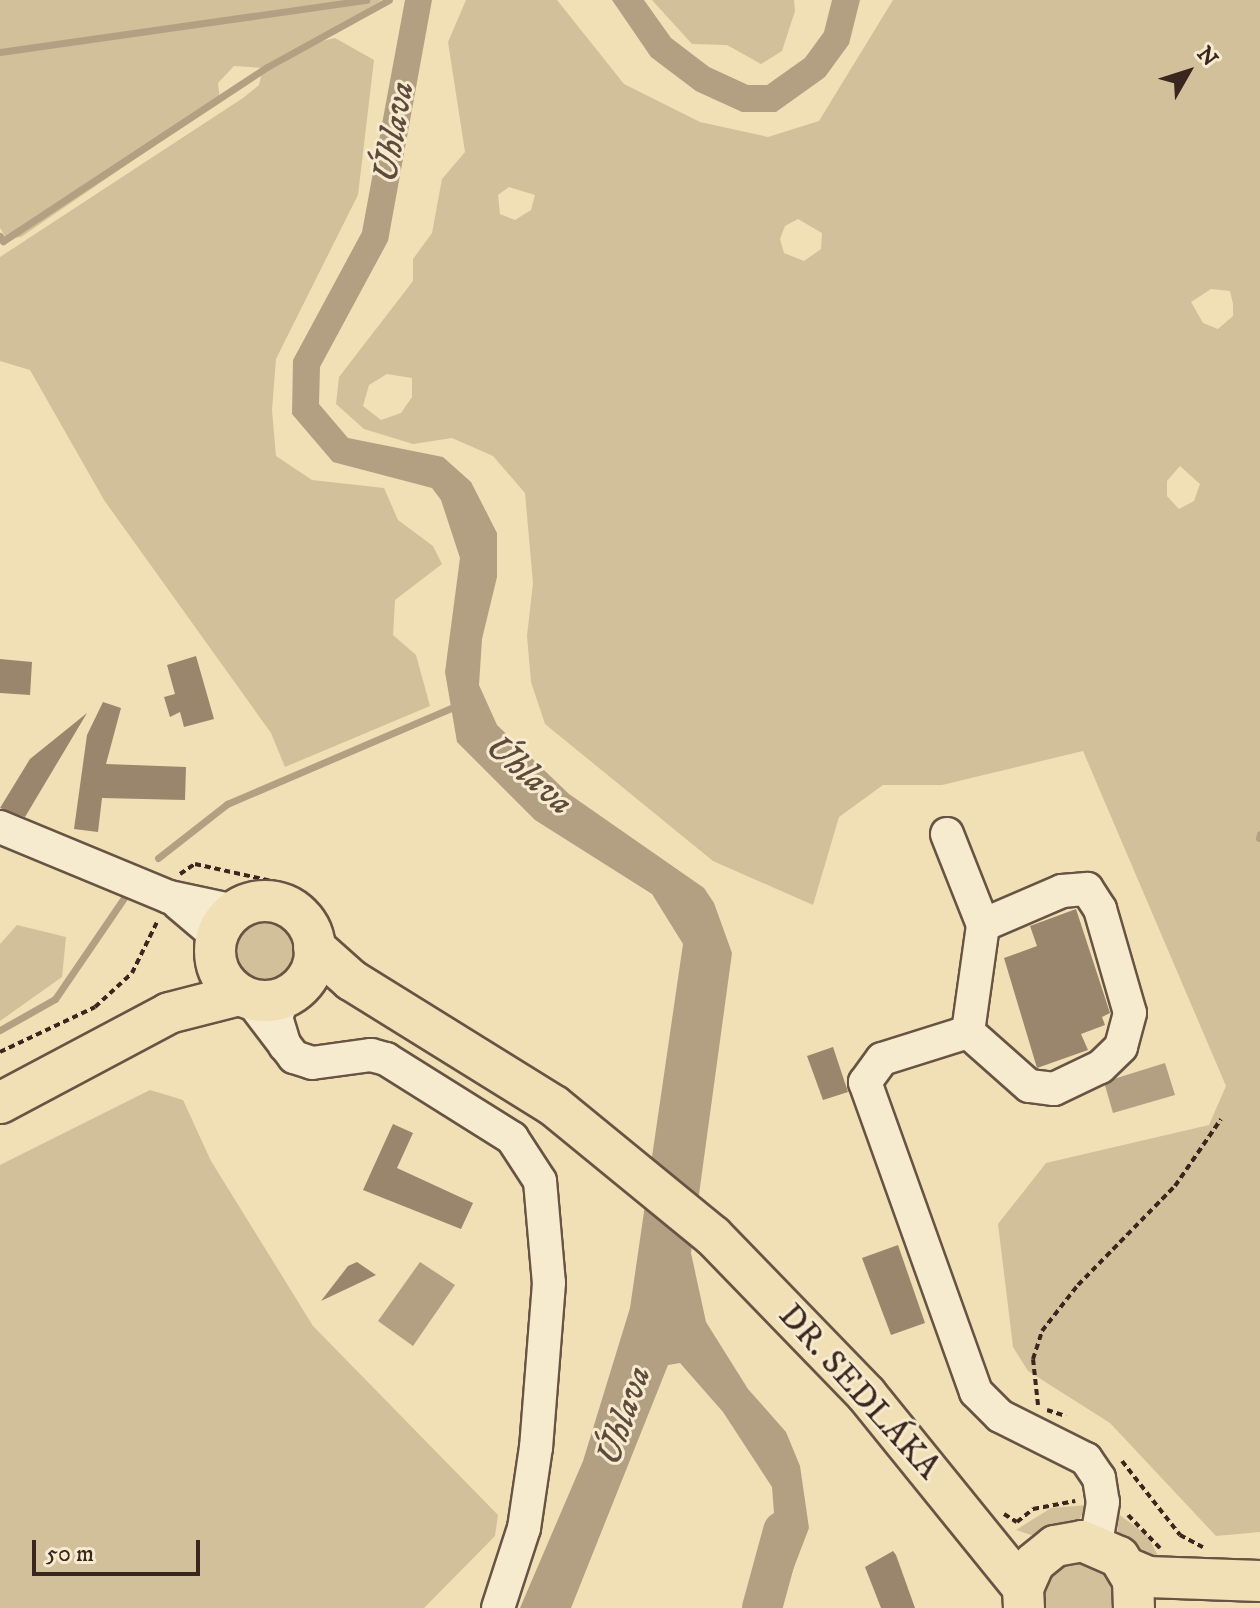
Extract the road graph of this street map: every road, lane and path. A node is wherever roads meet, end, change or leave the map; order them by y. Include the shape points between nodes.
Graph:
1 (0, 827) edge
2 (947, 834) dead end
3 (169, 897) junction
4 (983, 925) junction
5 (222, 935) junction
6 (287, 974) junction
7 (169, 1013) junction
8 (968, 1032) junction
9 (0, 1052) edge
10 (0, 1103) edge
11 (1221, 1119) dead end
12 (1076, 1422) dead end
13 (1113, 1449) dead end
14 (946, 1490) junction
15 (1103, 1502) junction
16 (998, 1510) dead end
17 (1096, 1543) junction
18 (1055, 1546) junction
19 (1210, 1551) dead end
20 (1127, 1568) junction
21 (1172, 1577) junction
22 (1260, 1581) edge
23 (1023, 1598) edge
24 (498, 1608) edge
25 (1134, 1608) edge
26 (1148, 1608) edge

1 - 3 street
2 - 4 street
3 - 5 street
3 - 6 path via 182,870 195,864 300,889
3 - 9 path via 132,973 95,1007
4 - 8 street
4 - 8 street via 1062,891 1087,889 1100,909 1130,1013 1121,1047 1100,1067 1054,1089 1029,1086
5 - 6 main road via 223,979
5 - 6 main road via 268,901 290,908 307,925
5 - 7 main road
6 - 7 main road
6 - 14 main road, DR. SEDLÁKA via 367,988 554,1106 682,1209 772,1294
6 - 24 street via 286,1049 312,1063 371,1055 386,1059 512,1138 540,1181 549,1283 536,1447 524,1528
7 - 10 main road
8 - 15 street via 882,1059 865,1082 976,1392 1000,1416 1086,1459 1099,1478
11 - 12 path via 1175,1186 1078,1285 1042,1331 1032,1378 1042,1419 1049,1407
13 - 19 path via 1180,1535
14 - 18 main road, DR. SEDLÁKA via 1026,1543
14 - 23 main road, DR. SEDLÁKA
15 - 16 path via 1058,1500 1017,1522
15 - 17 street
15 - 21 path via 1156,1539
17 - 18 main road, DR. SEDLÁKA
17 - 20 main road
18 - 23 main road, DR. SEDLÁKA via 1034,1563
20 - 21 main road
20 - 25 main road
21 - 22 main road
22 - 26 main road

